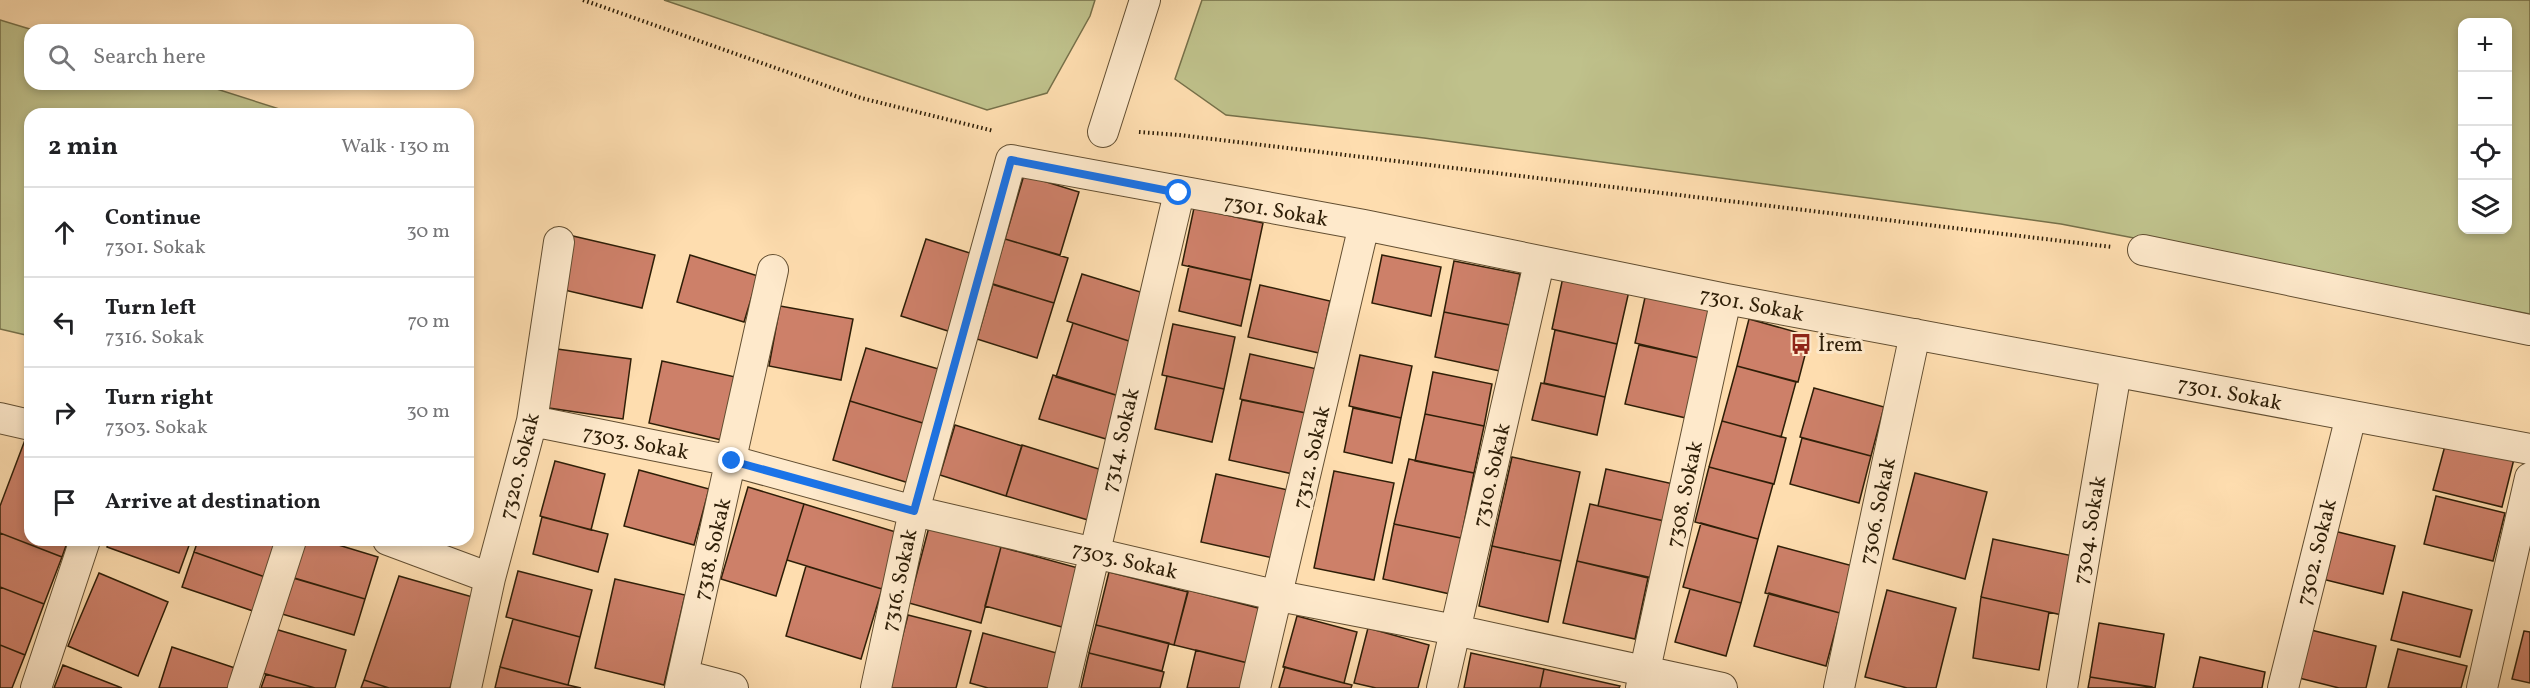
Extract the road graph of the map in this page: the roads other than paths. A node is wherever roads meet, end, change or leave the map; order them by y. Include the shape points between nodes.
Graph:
1 (1145, 0) edge
2 (1103, 132) road end
3 (1011, 160) joint
4 (1179, 193) junction
5 (1364, 225) junction
6 (560, 242) dead end
7 (2143, 250) road end
8 (1539, 263) junction
9 (773, 270) dead end
10 (1726, 299) junction
11 (2530, 330) edge
12 (1915, 334) junction
13 (2116, 372) junction
14 (2350, 416) junction
15 (0, 418) edge
16 (532, 421) junction
17 (24, 424) edge
18 (2530, 449) edge
19 (732, 461) junction
20 (2530, 478) edge
21 (914, 511) junction
22 (83, 546) edge
23 (289, 546) edge
24 (404, 546) edge
25 (1093, 553) junction
26 (490, 578) junction
27 (1279, 596) junction
28 (1455, 630) junction
29 (1643, 680) edge
30 (681, 682) edge
31 (36, 688) edge
32 (243, 688) edge
33 (466, 688) edge
34 (733, 688) edge
35 (876, 688) edge
36 (1063, 688) edge
37 (1255, 688) edge
38 (1442, 688) edge
39 (1722, 688) edge
40 (1839, 688) edge
41 (2062, 688) edge
42 (2283, 688) edge
43 (2482, 688) edge

1 - 2 street
3 - 4 street, 7301. Sokak
3 - 21 street, 7316. Sokak
4 - 5 street, 7301. Sokak
4 - 25 street, 7314. Sokak
5 - 8 street, 7301. Sokak
5 - 27 street, 7312. Sokak
6 - 16 street, 7320. Sokak
7 - 11 street
8 - 10 street, 7301. Sokak
8 - 28 street, 7310. Sokak
9 - 19 street, 7318. Sokak
10 - 12 street, 7301. Sokak
10 - 29 street, 7308. Sokak
12 - 13 street, 7301. Sokak
12 - 40 street, 7306. Sokak
13 - 14 street, 7301. Sokak
13 - 41 street, 7304. Sokak
14 - 18 street, 7301. Sokak
14 - 42 street, 7302. Sokak
15 - 17 street
16 - 19 street, 7303. Sokak
16 - 26 street, 7320. Sokak
19 - 21 street, 7303. Sokak
19 - 30 street, 7318. Sokak
20 - 43 street
21 - 25 street, 7303. Sokak
21 - 35 street, 7316. Sokak
22 - 31 street
23 - 32 street
24 - 26 street
25 - 27 street, 7303. Sokak
25 - 36 street, 7314. Sokak
26 - 33 street, 7320. Sokak
27 - 28 street, 7303. Sokak
27 - 37 street, 7312. Sokak
28 - 29 street, 7303. Sokak
28 - 38 street, 7310. Sokak
29 - 39 street, 7303. Sokak
30 - 34 street

